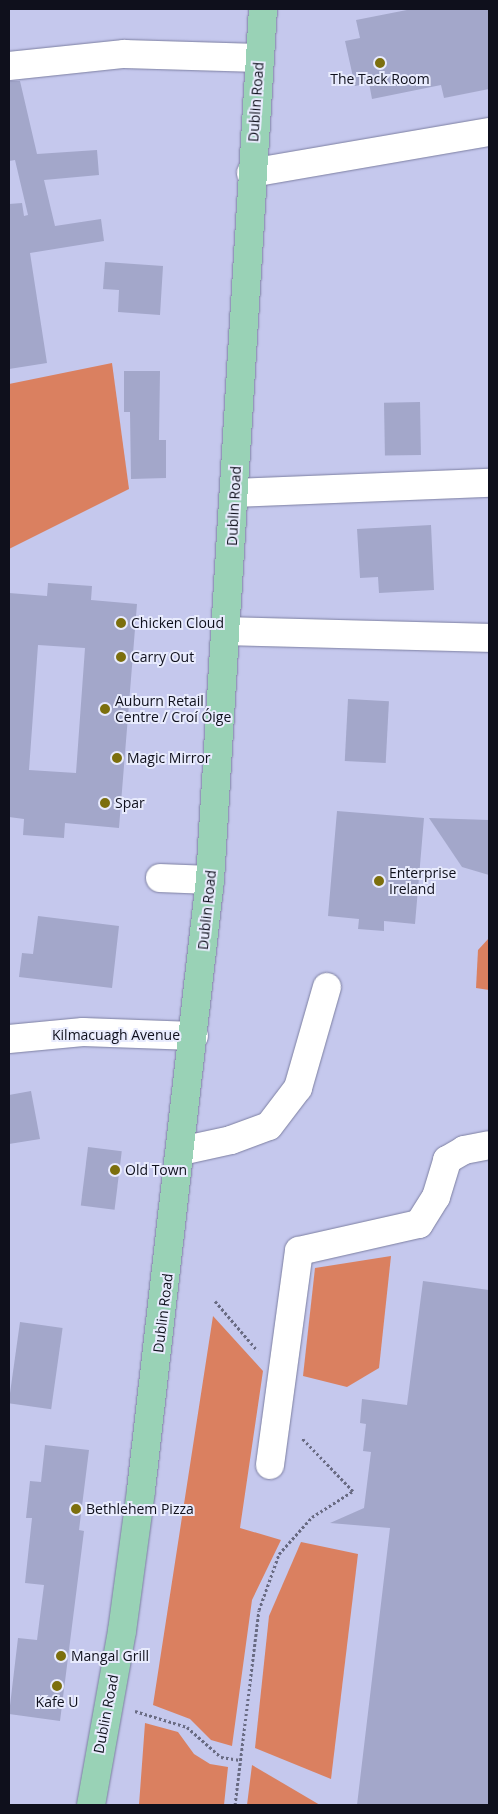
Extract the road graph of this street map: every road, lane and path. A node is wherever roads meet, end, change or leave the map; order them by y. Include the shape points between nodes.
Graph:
1 (263, 9) edge
2 (259, 58) junction
3 (9, 66) edge
4 (489, 132) edge
5 (251, 173) junction
6 (489, 484) edge
7 (235, 493) junction
8 (227, 631) junction
9 (489, 638) edge
10 (160, 878) dead end
11 (210, 880) junction
12 (327, 987) dead end
13 (194, 1036) junction
14 (9, 1039) edge
15 (489, 1145) edge
16 (181, 1151) junction
17 (215, 1301) dead end
18 (263, 1357) dead end
19 (301, 1437) dead end
20 (270, 1465) dead end
21 (107, 1704) junction
22 (240, 1760) junction
23 (90, 1805) edge
24 (235, 1805) edge

1 - 2 main road, Dublin Road
2 - 3 street via 124,54
2 - 5 main road, Dublin Road
4 - 5 street
5 - 7 main road, Dublin Road
6 - 7 street
7 - 8 main road, Dublin Road
8 - 9 street
8 - 11 main road, Dublin Road
10 - 11 street
11 - 13 main road, Dublin Road
12 - 16 street via 298,1088 269,1126 231,1140
13 - 14 street, Kilmacuagh Avenue via 83,1032
13 - 16 main road, Dublin Road
15 - 20 street via 464,1150 446,1160 436,1197 419,1224 300,1251
16 - 21 main road, Dublin Road via 138,1508
17 - 18 path
19 - 22 path via 353,1491 312,1517 279,1554 259,1610
21 - 22 path via 187,1727 221,1757
21 - 23 main road, Dublin Road
22 - 24 path

